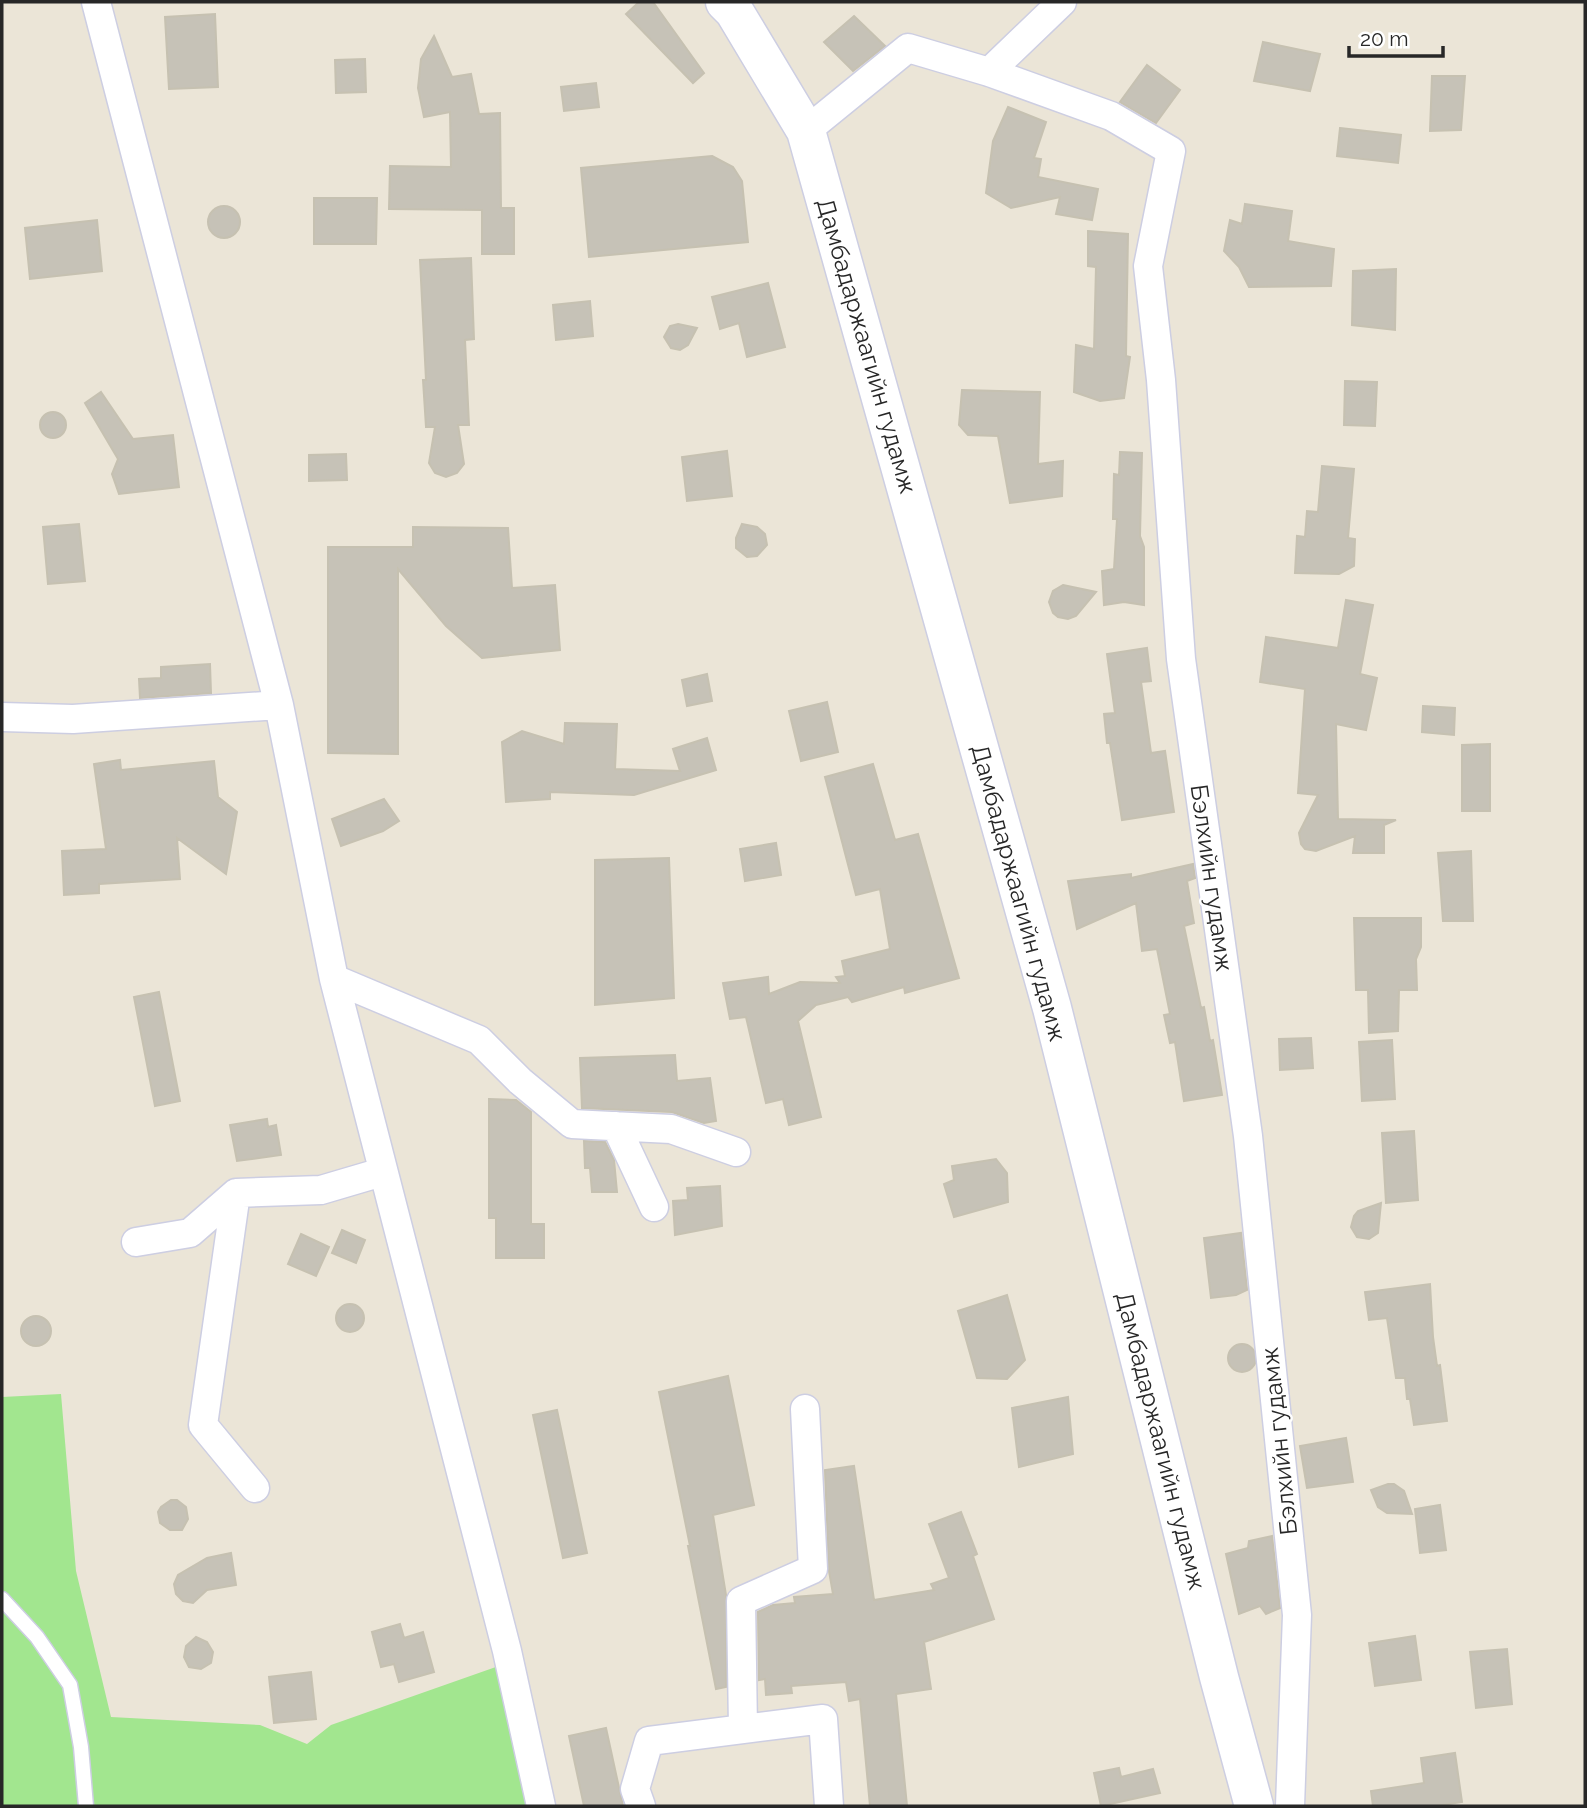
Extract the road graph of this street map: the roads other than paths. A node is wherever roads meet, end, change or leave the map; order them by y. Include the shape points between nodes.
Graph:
1 (96, 2) edge
2 (725, 2) edge
3 (1062, 2) edge
4 (989, 72) junction
5 (806, 131) junction
6 (279, 705) junction
7 (2, 717) edge
8 (334, 979) junction
9 (617, 1126) junction
10 (736, 1152) dead end
11 (382, 1172) junction
12 (236, 1194) junction
13 (654, 1206) dead end
14 (136, 1242) dead end
15 (805, 1409) dead end
16 (255, 1488) dead end
17 (2, 1599) edge
18 (743, 1729) junction
19 (86, 1806) edge
20 (541, 1806) edge
21 (641, 1806) edge
22 (829, 1806) edge
23 (1254, 1806) edge
24 (1290, 1806) edge

1 - 6 street
2 - 5 main road, Дамбадаржаагийн гудамж
3 - 4 street
4 - 5 street, Бэлхийн гудамж via 908,48
4 - 24 street, Бэлхийн гудамж via 1111,116 1171,151 1148,267 1181,659 1248,1136 1297,1615
5 - 23 main road, Дамбадаржаагийн гудамж via 1052,1008
6 - 7 street via 73,719
6 - 8 street
8 - 9 street via 479,1040 572,1124
8 - 11 street
9 - 10 street via 671,1129
9 - 13 street
11 - 12 street via 321,1190
11 - 20 street via 508,1651
12 - 14 street via 190,1233
12 - 16 street via 203,1425
15 - 18 street via 813,1569 741,1601
17 - 19 lane via 37,1637 70,1685
18 - 21 street via 649,1741 635,1789
18 - 22 street via 823,1719

